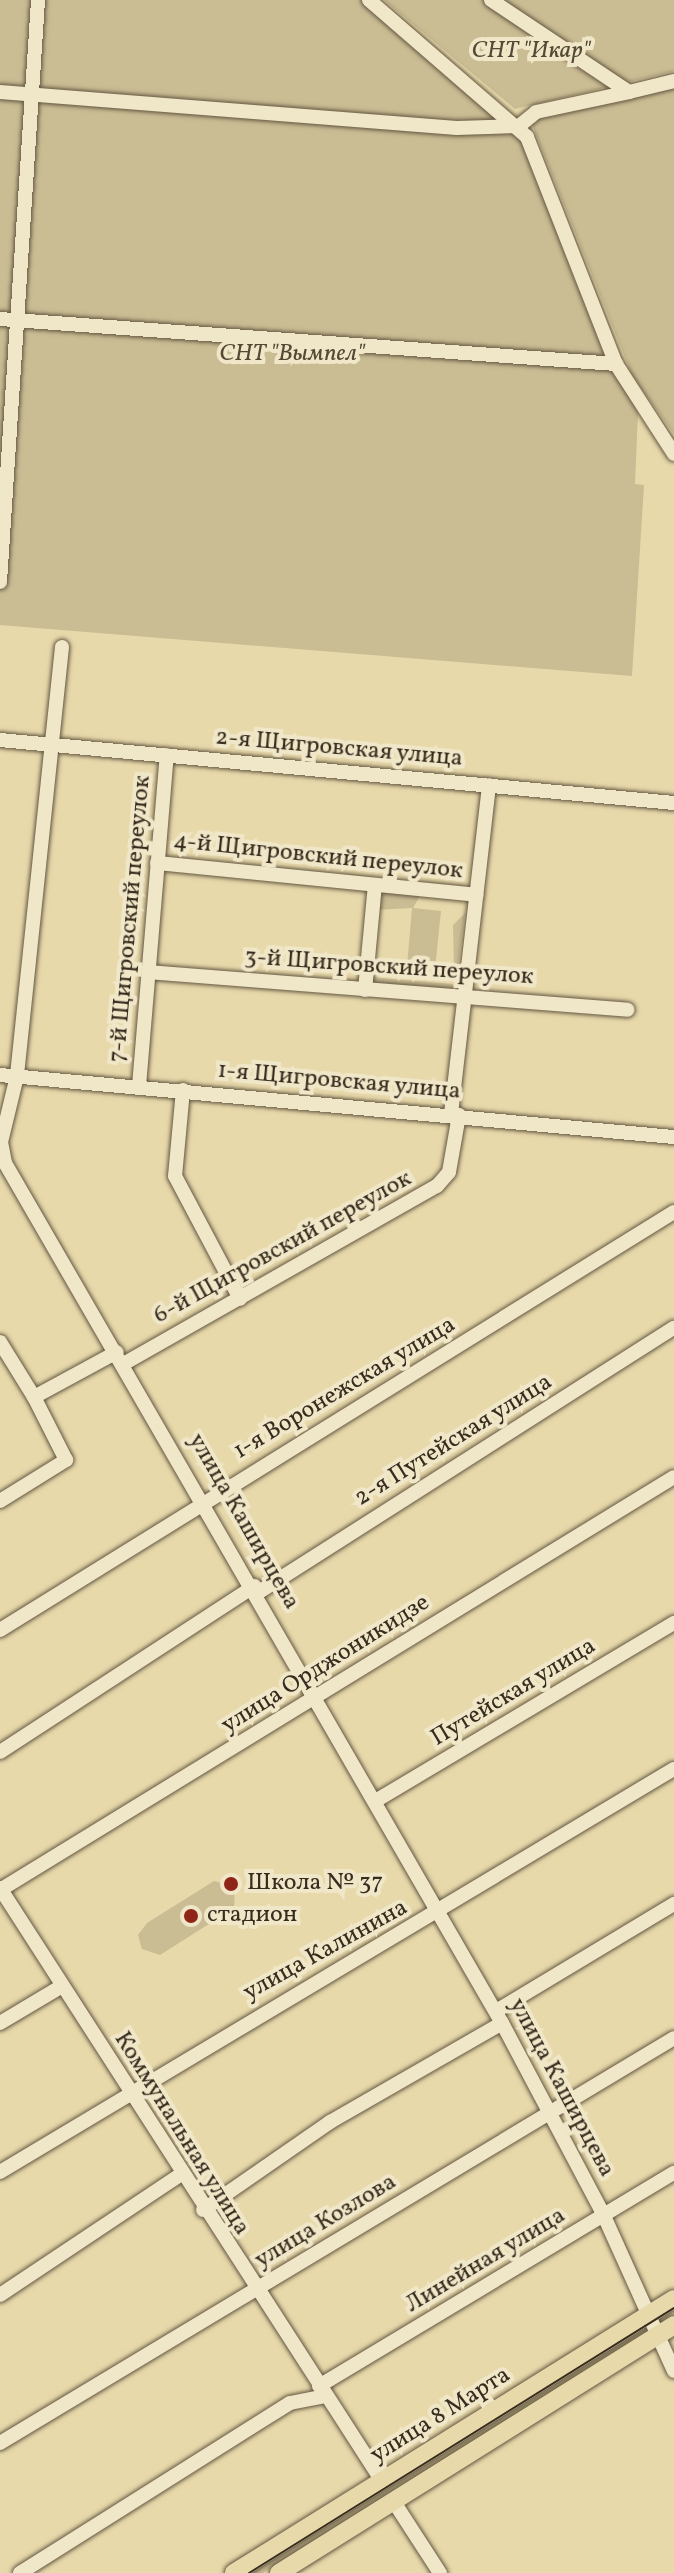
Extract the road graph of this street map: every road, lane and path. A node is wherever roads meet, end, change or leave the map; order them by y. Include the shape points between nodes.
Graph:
1 (38, 0) edge
2 (369, 0) edge
3 (491, 0) edge
4 (674, 81) edge
5 (0, 92) edge
6 (629, 92) junction
7 (31, 95) junction
8 (519, 126) junction
9 (0, 319) edge
10 (18, 320) junction
11 (616, 364) junction
12 (674, 454) edge
13 (0, 582) edge
14 (62, 647) dead end
15 (0, 740) edge
16 (48, 744) junction
17 (167, 755) junction
18 (489, 785) junction
19 (674, 803) edge
20 (157, 863) junction
21 (375, 885) junction
22 (476, 895) junction
23 (148, 972) junction
24 (365, 990) junction
25 (463, 996) junction
26 (627, 1010) dead end
27 (0, 1075) edge
28 (17, 1076) junction
29 (139, 1086) junction
30 (183, 1090) junction
31 (455, 1115) junction
32 (674, 1137) edge
33 (6, 1184) edge
34 (674, 1212) edge
35 (240, 1299) junction
36 (674, 1328) edge
37 (0, 1342) edge
38 (121, 1357) junction
39 (34, 1397) junction
40 (674, 1477) edge
41 (206, 1500) junction
42 (0, 1501) edge
43 (257, 1589) junction
44 (674, 1623) edge
45 (0, 1630) edge
46 (318, 1696) junction
47 (0, 1752) edge
48 (674, 1769) edge
49 (377, 1800) junction
50 (0, 1889) edge
51 (674, 1904) edge
52 (440, 1912) junction
53 (62, 1986) junction
54 (499, 2017) junction
55 (0, 2023) edge
56 (674, 2038) edge
57 (128, 2094) junction
58 (548, 2113) junction
59 (0, 2172) edge
60 (674, 2173) edge
61 (180, 2175) junction
62 (203, 2210) junction
63 (604, 2216) junction
64 (254, 2291) junction
65 (0, 2295) edge
66 (674, 2299) edge
67 (649, 2315) junction
68 (674, 2325) edge
69 (656, 2336) junction
70 (674, 2371) edge
71 (322, 2391) junction
72 (0, 2443) edge
73 (382, 2481) junction
74 (394, 2502) junction
75 (20, 2573) edge
76 (234, 2573) edge
77 (279, 2573) edge
78 (440, 2573) edge

1 - 7 street
2 - 8 street
3 - 6 street
4 - 6 street
5 - 7 street
6 - 8 street via 536,112
7 - 8 street via 457,128
7 - 10 street
8 - 11 street
9 - 10 street
10 - 11 street
10 - 13 street
11 - 12 street
14 - 16 street, улица Каширцева
15 - 16 street, 2-я Щигровская улица
16 - 17 street, 2-я Щигровская улица
16 - 28 street, улица Каширцева
17 - 18 street, 2-я Щигровская улица
17 - 20 street, 7-й Щигровский переулок
18 - 19 street, 2-я Щигровская улица
18 - 22 street, 6-й Щигровский переулок
20 - 21 street, 4-й Щигровский переулок
20 - 23 street, 7-й Щигровский переулок
21 - 22 street, 4-й Щигровский переулок
21 - 24 street
22 - 25 street, 6-й Щигровский переулок
23 - 24 street, 3-й Щигровский переулок
23 - 29 street, 7-й Щигровский переулок
24 - 25 street, 3-й Щигровский переулок
25 - 26 street, 3-й Щигровский переулок
25 - 31 street, 6-й Щигровский переулок
27 - 28 street, 1-я Щигровская улица
28 - 29 street, 1-я Щигровская улица
28 - 33 street, улица Каширцева via 1,1142
29 - 30 street, 1-я Щигровская улица
30 - 31 street, 1-я Щигровская улица
30 - 35 street via 175,1176
31 - 32 street, 1-я Щигровская улица
31 - 35 street, 6-й Щигровский переулок via 449,1172 437,1186
33 - 38 street, улица Каширцева
34 - 41 street, 1-я Воронежская улица
35 - 38 street, 6-й Щигровский переулок
36 - 43 street, 2-я Путейская улица
37 - 39 street
38 - 39 street, 6-й Щигровский переулок
38 - 41 street, улица Каширцева
39 - 42 street via 66,1460
40 - 46 street, улица Орджоникидзе
41 - 43 street, улица Каширцева
41 - 45 street, 1-я Воронежская улица
43 - 46 street, улица Каширцева
43 - 47 street, 2-я Путейская улица
44 - 49 street, Путейская улица
46 - 49 street, улица Каширцева
46 - 50 street, улица Орджоникидзе
48 - 52 street, улица Калинина
49 - 52 street, улица Каширцева
50 - 53 street, Коммунальная улица
51 - 54 street
52 - 54 street, улица Каширцева
52 - 57 street, улица Калинина
53 - 55 street
53 - 57 street, Коммунальная улица
54 - 58 street, улица Каширцева
54 - 62 street via 330,2122
56 - 58 street, улица Козлова
57 - 59 street, улица Калинина
57 - 61 street, Коммунальная улица
58 - 63 street, улица Каширцева
58 - 64 street, улица Козлова
60 - 63 street, Линейная улица
61 - 62 street, Коммунальная улица
61 - 65 street
62 - 64 street, Коммунальная улица
63 - 67 street, улица Каширцева
63 - 71 street, Линейная улица
64 - 71 street, Коммунальная улица
64 - 72 street, улица Козлова
66 - 67 main road, улица 8 Марта
67 - 69 street, улица Каширцева
67 - 73 main road, улица 8 Марта
68 - 69 main road, улица 8 Марта
69 - 70 street, улица Каширцева
69 - 74 main road, улица 8 Марта
71 - 73 street, Коммунальная улица
71 - 75 street, Линейная улица via 290,2403
73 - 76 main road, улица 8 Марта
74 - 77 main road, улица 8 Марта
74 - 78 street

